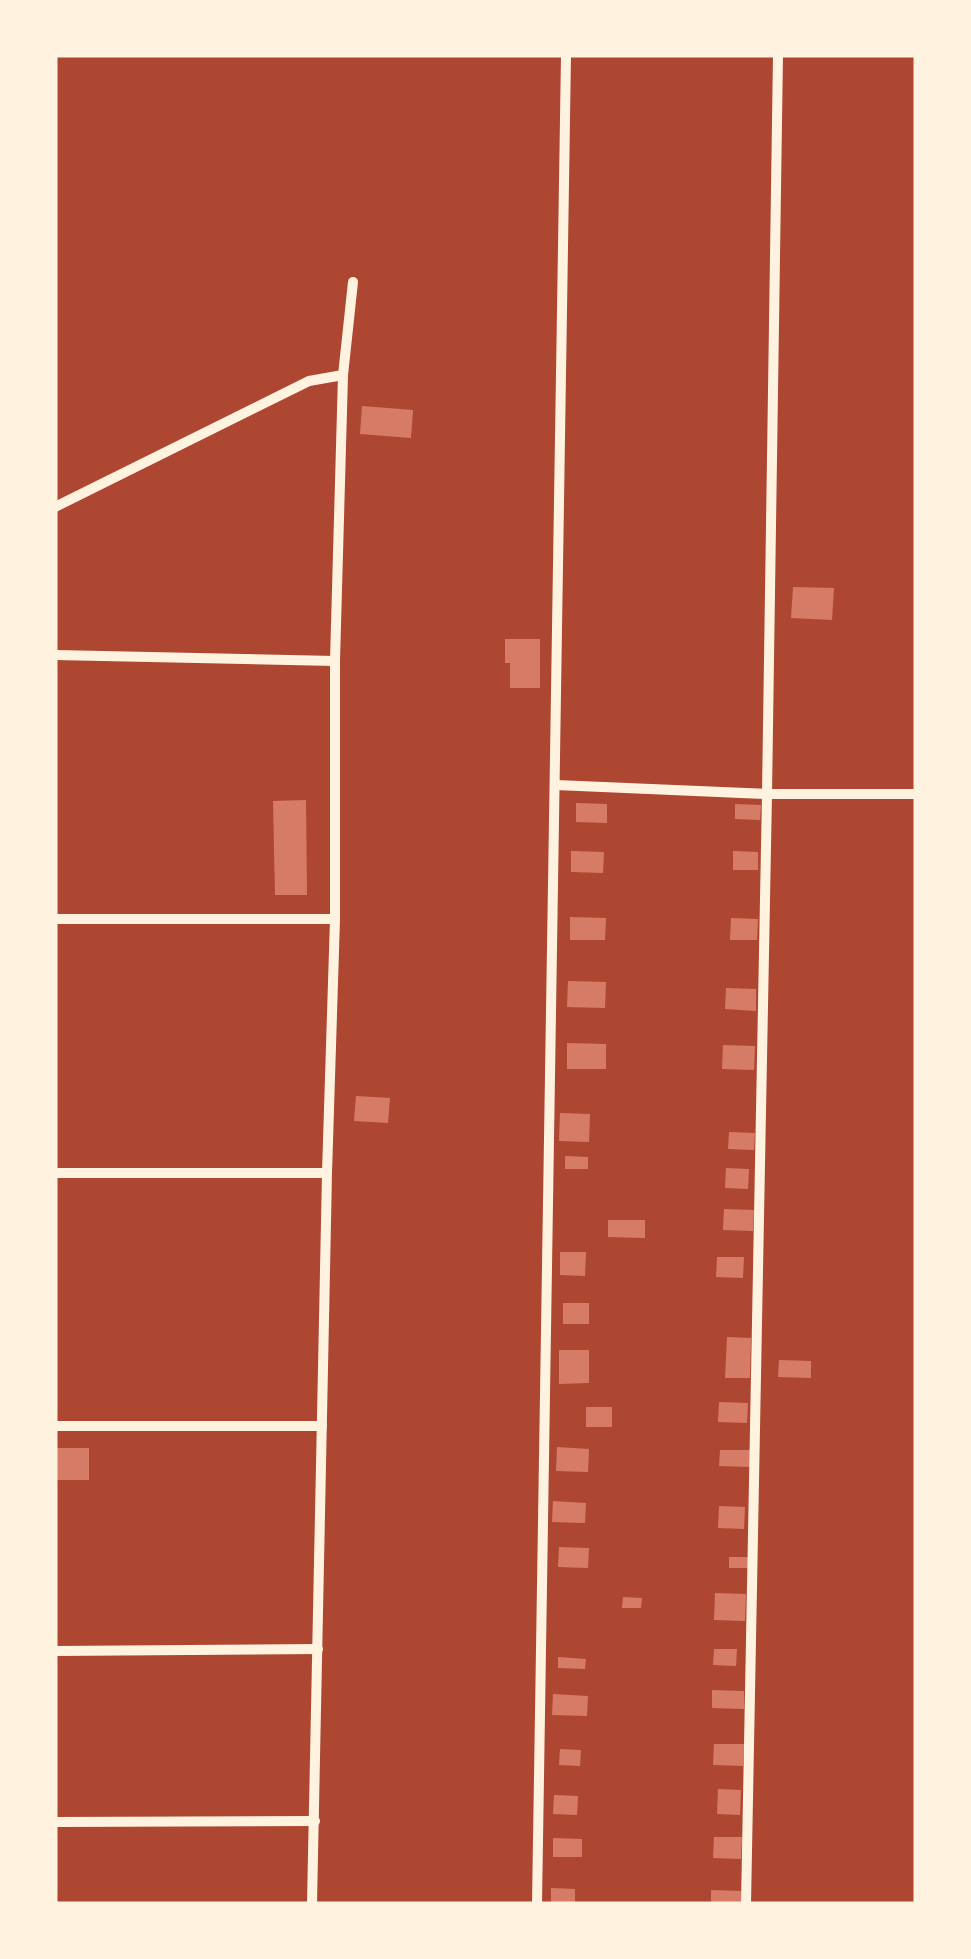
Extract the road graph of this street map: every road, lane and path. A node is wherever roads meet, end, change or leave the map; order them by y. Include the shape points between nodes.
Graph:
1 (566, 55) edge
2 (778, 55) edge
3 (353, 282) dead end
4 (343, 375) junction
5 (55, 507) edge
6 (55, 655) edge
7 (335, 662) junction
8 (556, 785) junction
9 (767, 794) junction
10 (916, 794) edge
11 (334, 918) junction
12 (55, 920) edge
13 (55, 1173) edge
14 (327, 1173) junction
15 (55, 1426) edge
16 (322, 1426) junction
17 (318, 1649) junction
18 (55, 1651) edge
19 (316, 1821) junction
20 (55, 1822) edge
21 (312, 1904) edge
22 (537, 1904) edge
23 (746, 1904) edge

1 - 8 street
2 - 9 street
3 - 4 street
4 - 5 street via 310,381
4 - 7 street
6 - 7 street
7 - 11 street
8 - 9 street
8 - 22 street
9 - 10 street
9 - 23 street
11 - 12 street
11 - 14 street
13 - 14 street
14 - 16 street
15 - 16 street
16 - 17 street
17 - 18 street
17 - 19 street
19 - 20 street
19 - 21 street

